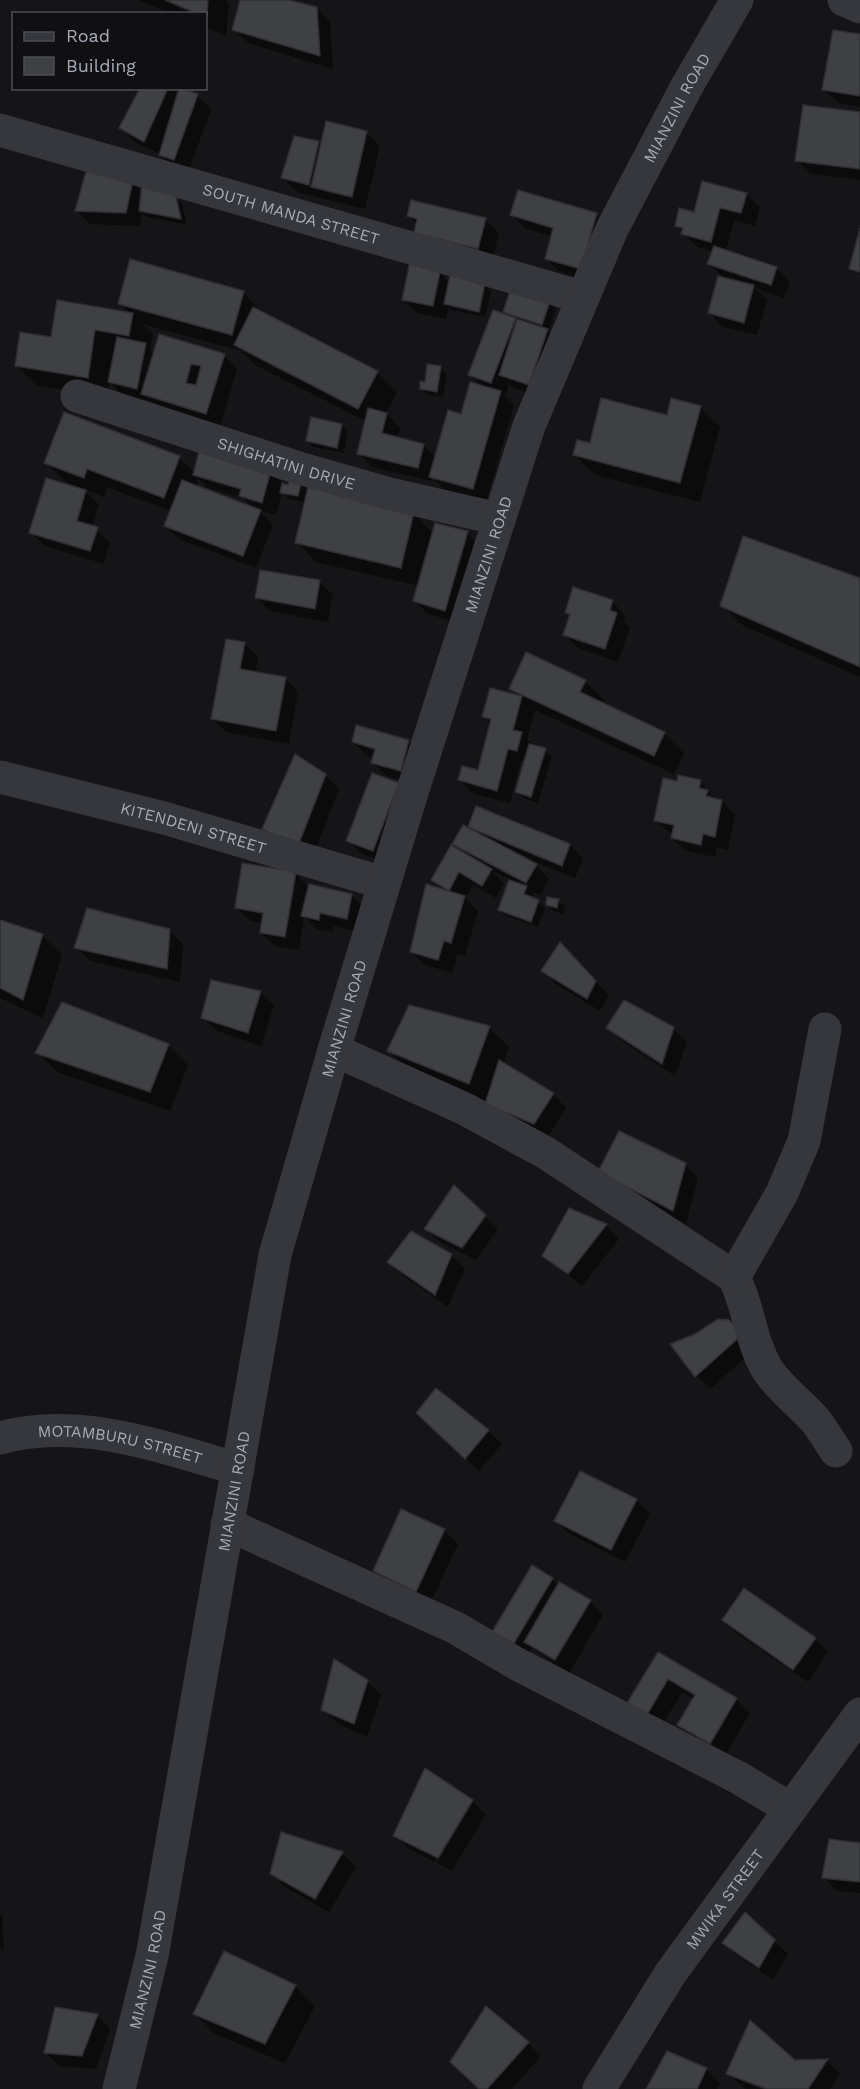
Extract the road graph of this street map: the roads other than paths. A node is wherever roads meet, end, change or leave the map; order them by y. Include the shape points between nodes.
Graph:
1 (737, 0) edge
2 (844, 0) edge
3 (860, 7) edge
4 (0, 130) edge
5 (582, 297) junction
6 (77, 396) dead end
7 (499, 519) junction
8 (0, 777) edge
9 (384, 883) junction
10 (825, 1029) dead end
11 (334, 1050) junction
12 (734, 1277) junction
13 (0, 1438) edge
14 (836, 1451) dead end
15 (238, 1469) junction
16 (227, 1524) junction
17 (860, 1714) edge
18 (789, 1808) junction
19 (119, 2089) edge
20 (598, 2089) edge

1 - 5 street, MIANZINI ROAD via 612,229
2 - 3 street
4 - 5 street, SOUTH MANDA STREET
5 - 7 street, MIANZINI ROAD via 529,426
6 - 7 street, SHIGHATINI DRIVE via 310,472
7 - 9 street, MIANZINI ROAD
8 - 9 street, KITENDENI STREET via 164,818
9 - 11 street, MIANZINI ROAD
10 - 12 street via 804,1141 782,1193
11 - 12 street via 465,1109 546,1153
11 - 15 street, MIANZINI ROAD via 275,1255
12 - 14 street via 754,1343 768,1370 815,1421
13 - 15 street, MOTAMBURU STREET via 26,1430 74,1430 146,1443
15 - 16 street, MIANZINI ROAD
16 - 18 street via 456,1628
16 - 19 street, MIANZINI ROAD via 152,1956
17 - 18 street, MWIKA STREET
18 - 20 street, MWIKA STREET via 669,1974

